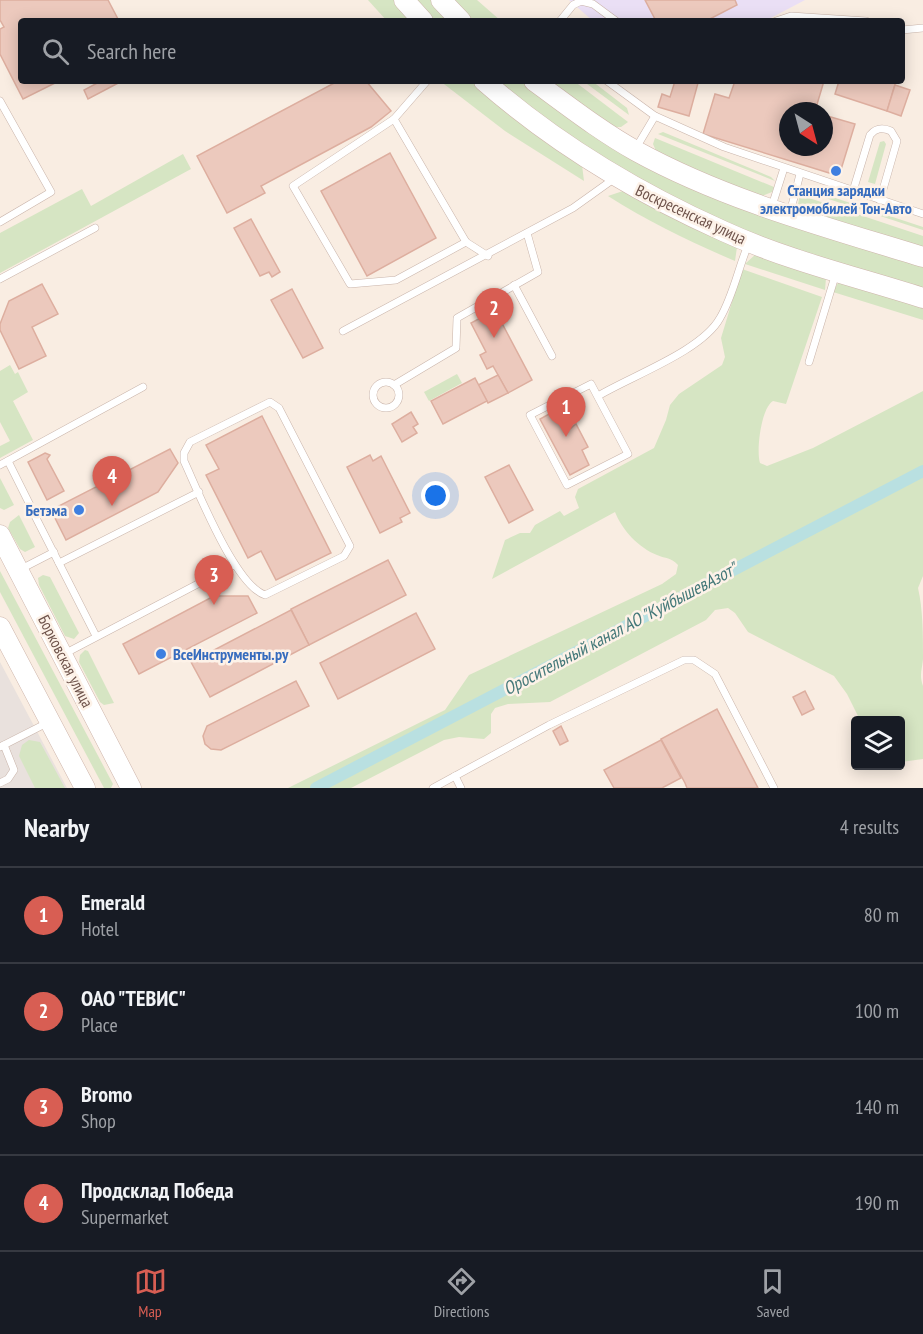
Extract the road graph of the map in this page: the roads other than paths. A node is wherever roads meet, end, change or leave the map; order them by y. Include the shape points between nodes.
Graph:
1 (404, 0) edge
2 (441, 0) edge
3 (420, 18) edge
4 (458, 18) edge
5 (562, 18) edge
6 (612, 18) edge
7 (785, 18) edge
8 (821, 18) edge
9 (923, 28) edge
10 (905, 30) edge
11 (424, 84) edge
12 (487, 84) edge
13 (538, 84) edge
14 (611, 84) edge
15 (0, 101) edge
16 (654, 116) junction
17 (394, 119) junction
18 (635, 150) junction
19 (784, 168) junction
20 (800, 174) junction
21 (615, 178) junction
22 (854, 191) junction
23 (880, 200) junction
24 (780, 212) junction
25 (923, 214) edge
26 (0, 222) edge
27 (95, 228) dead end
28 (528, 233) junction
29 (466, 242) junction
30 (750, 242) junction
31 (488, 256) junction
32 (923, 257) edge
33 (837, 271) junction
34 (0, 279) edge
35 (514, 285) junction
36 (923, 298) edge
37 (343, 331) dead end
38 (552, 356) dead end
39 (809, 362) dead end
40 (394, 385) dead end
41 (143, 387) dead end
42 (598, 396) junction
43 (8, 461) junction
44 (0, 465) edge
45 (199, 492) junction
46 (30, 505) dead end
47 (34, 514) dead end
48 (0, 535) edge
49 (54, 552) junction
50 (59, 563) junction
51 (234, 565) junction
52 (19, 571) junction
53 (96, 636) junction
54 (2, 637) edge
55 (63, 654) junction
56 (50, 722) junction
57 (2, 746) edge
58 (455, 776) junction
59 (0, 783) edge
60 (129, 787) edge
61 (85, 788) edge
62 (433, 788) edge
63 (461, 788) edge
64 (774, 788) edge

1 - 3 main road
2 - 4 main road
5 - 6 lane via 581,1 593,4
7 - 8 lane
9 - 10 lane
11 - 17 lane
12 - 21 main road, Воскресенская улица
13 - 18 main road, Воскресенская улица
14 - 16 lane
15 - 26 lane via 51,192
16 - 18 lane
16 - 19 lane
17 - 29 lane
17 - 29 lane via 293,186 350,284 396,280
18 - 24 main road, Воскресенская улица via 684,175
19 - 20 lane
19 - 24 lane
20 - 22 lane
20 - 24 lane
21 - 28 lane
21 - 30 main road, Воскресенская улица
22 - 23 lane
22 - 23 lane via 870,135 874,130 891,130 897,141
23 - 25 lane
24 - 32 main road, Воскресенская улица
27 - 34 lane
28 - 31 lane
28 - 35 lane via 538,272
29 - 31 lane
30 - 33 main road, Воскресенская улица
30 - 42 lane via 727,305 710,333 695,345
31 - 37 lane
33 - 36 main road, Воскресенская улица
33 - 39 lane
35 - 38 lane
35 - 40 lane via 457,318 456,348
41 - 43 lane
42 - 42 lane via 628,454 567,486 530,415 591,384
43 - 44 lane
43 - 46 lane
45 - 50 lane
45 - 51 lane
45 - 51 lane via 184,461 190,442 270,402 279,408 349,541 344,556 272,594 259,593
47 - 49 lane
48 - 52 main road, Борковская улица
49 - 50 lane
49 - 52 lane
50 - 53 lane
51 - 53 lane
52 - 55 main road, Борковская улица
53 - 55 lane
54 - 56 main road
55 - 60 main road, Борковская улица
56 - 57 lane
56 - 61 main road
57 - 59 lane via 14,770
58 - 62 lane
58 - 63 lane
58 - 64 lane via 549,725 684,660 700,663 715,674

